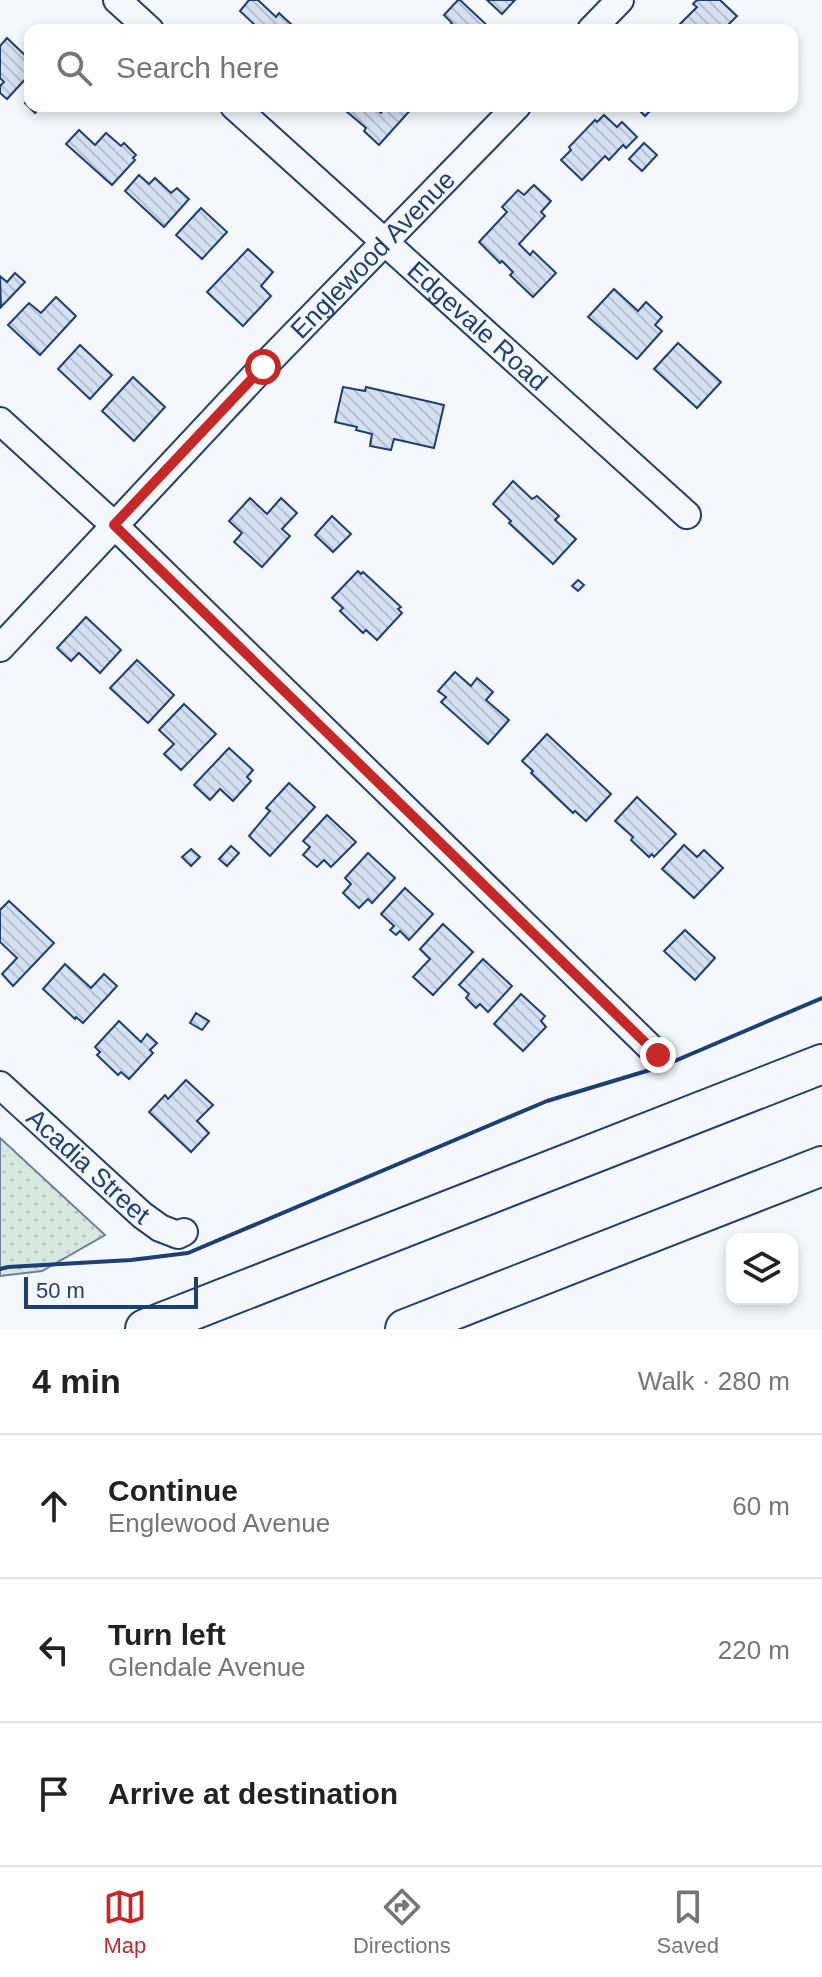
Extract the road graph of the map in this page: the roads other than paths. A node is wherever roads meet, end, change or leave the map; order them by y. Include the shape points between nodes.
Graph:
1 (620, 0) edge
2 (126, 3) edge
3 (145, 24) edge
4 (597, 24) edge
5 (241, 112) edge
6 (511, 112) edge
7 (384, 242) junction
8 (0, 421) edge
9 (687, 515) dead end
10 (114, 525) junction
11 (0, 648) edge
12 (658, 1055) dead end
13 (822, 1064) edge
14 (0, 1085) edge
15 (822, 1166) edge
16 (184, 1232) dead end
17 (145, 1329) edge
18 (405, 1329) edge

1 - 4 street
2 - 3 street
5 - 7 street, Edgevale Road
6 - 7 street, Englewood Avenue
7 - 9 street, Edgevale Road
7 - 10 street, Englewood Avenue
8 - 10 street
10 - 11 street, Englewood Avenue
10 - 12 street
13 - 17 highway
14 - 16 street, Acadia Street via 142,1215 160,1228
15 - 18 highway

